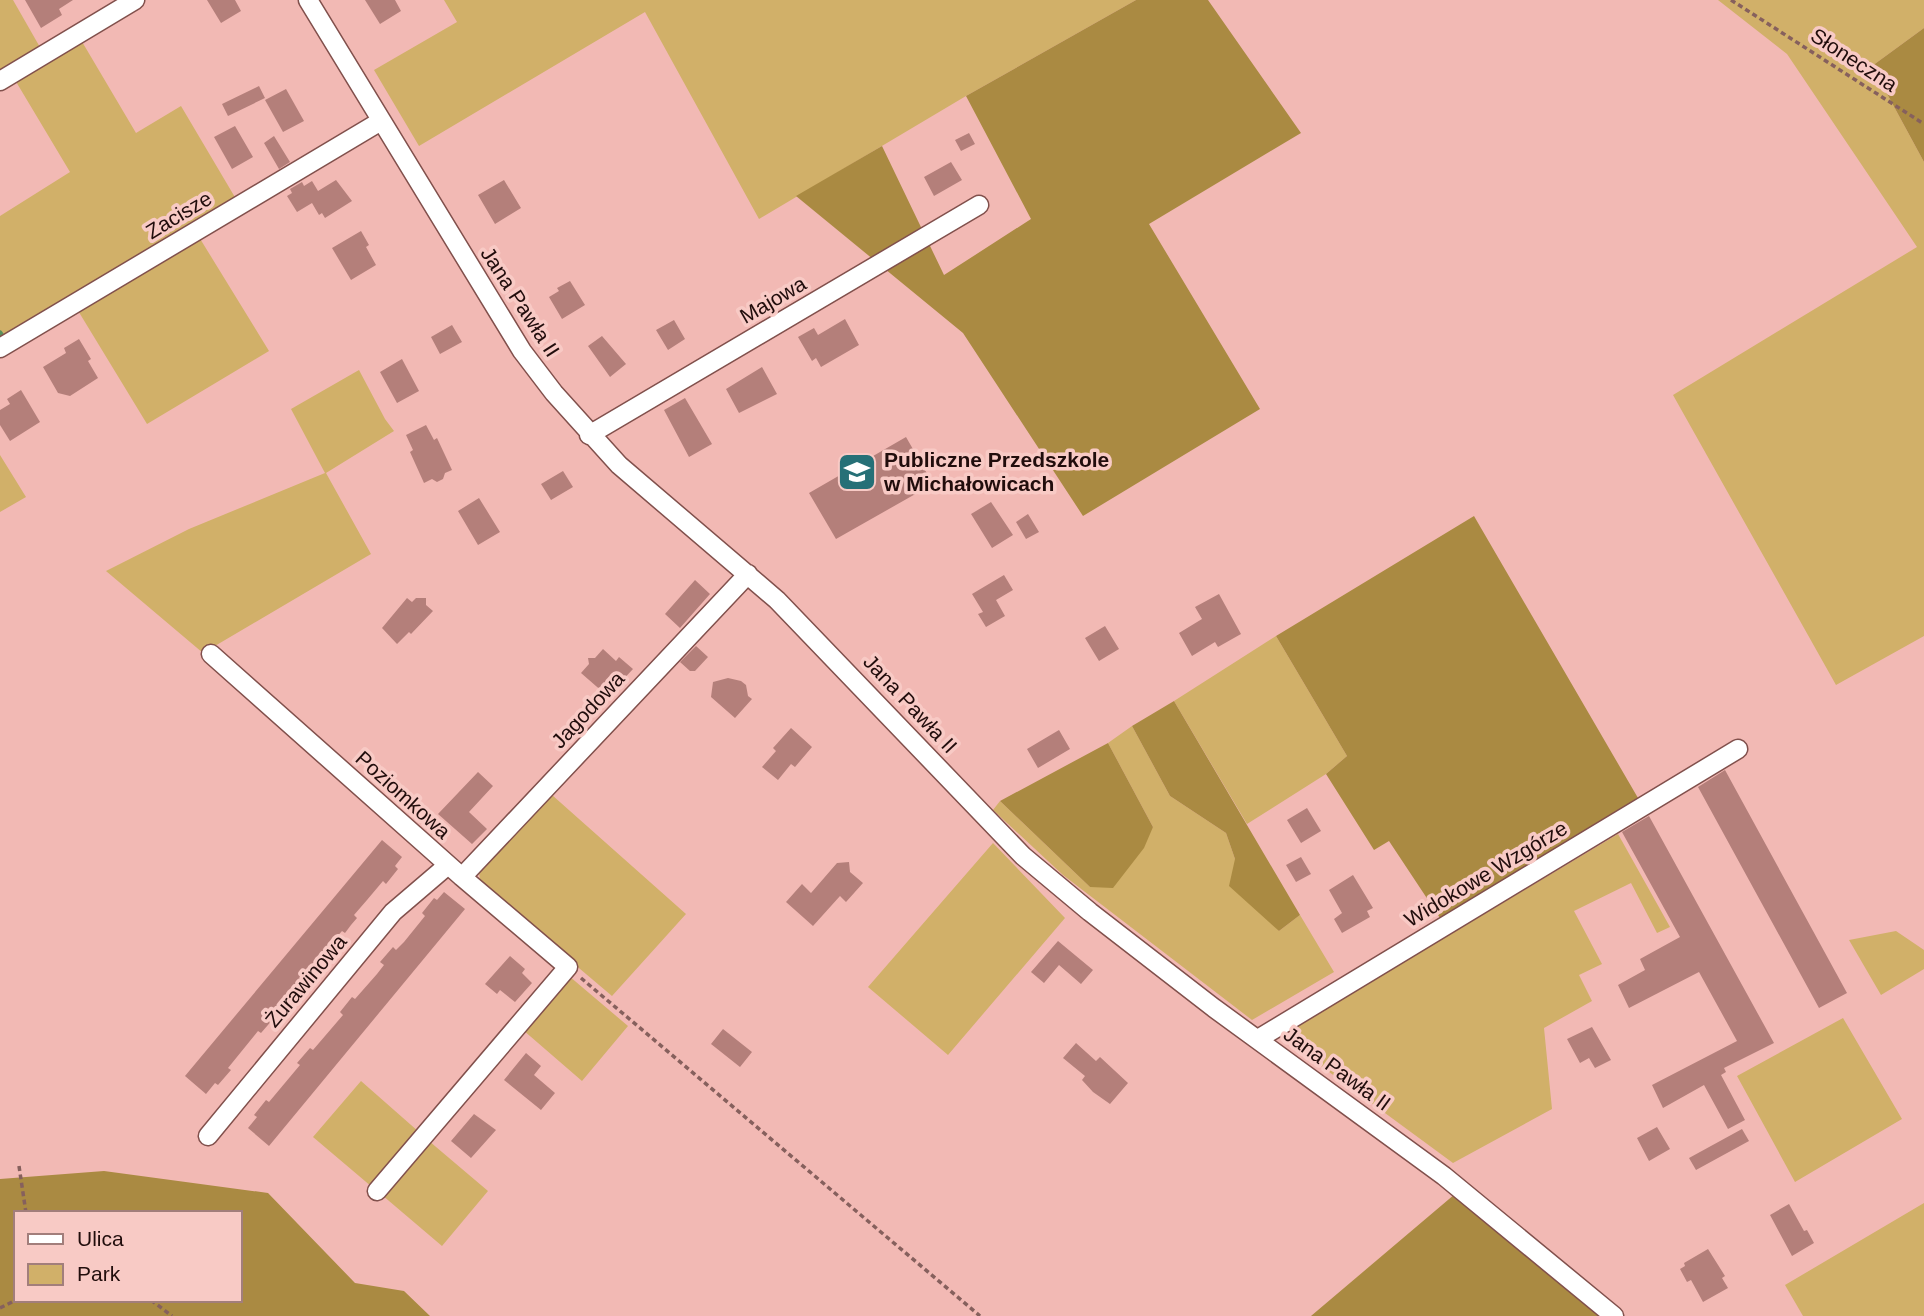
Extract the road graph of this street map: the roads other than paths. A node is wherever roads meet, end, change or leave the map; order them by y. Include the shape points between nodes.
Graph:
1 (135, 0) edge
2 (308, 0) edge
3 (0, 81) edge
4 (381, 121) junction
5 (979, 205) dead end
6 (0, 348) edge
7 (589, 435) junction
8 (748, 574) junction
9 (211, 654) dead end
10 (1738, 749) dead end
11 (448, 865) junction
12 (462, 877) junction
13 (1258, 1039) junction
14 (208, 1136) dead end
15 (377, 1191) dead end
16 (1614, 1316) edge

1 - 3 street
2 - 4 street, Jana Pawła II
4 - 6 street, Zacisze
4 - 7 street, Jana Pawła II via 522,351
5 - 7 street, Majowa
7 - 8 street, Jana Pawła II
8 - 12 street, Jagodowa
8 - 13 street, Jana Pawła II via 841,664 1023,856
9 - 11 street, Poziomkowa
10 - 13 street, Widokowe Wzgórze
11 - 12 street, Poziomkowa
11 - 14 street, Żurawinowa via 393,912
12 - 15 street, Poziomkowa via 568,967
13 - 16 street, Jana Pawła II via 1444,1176

